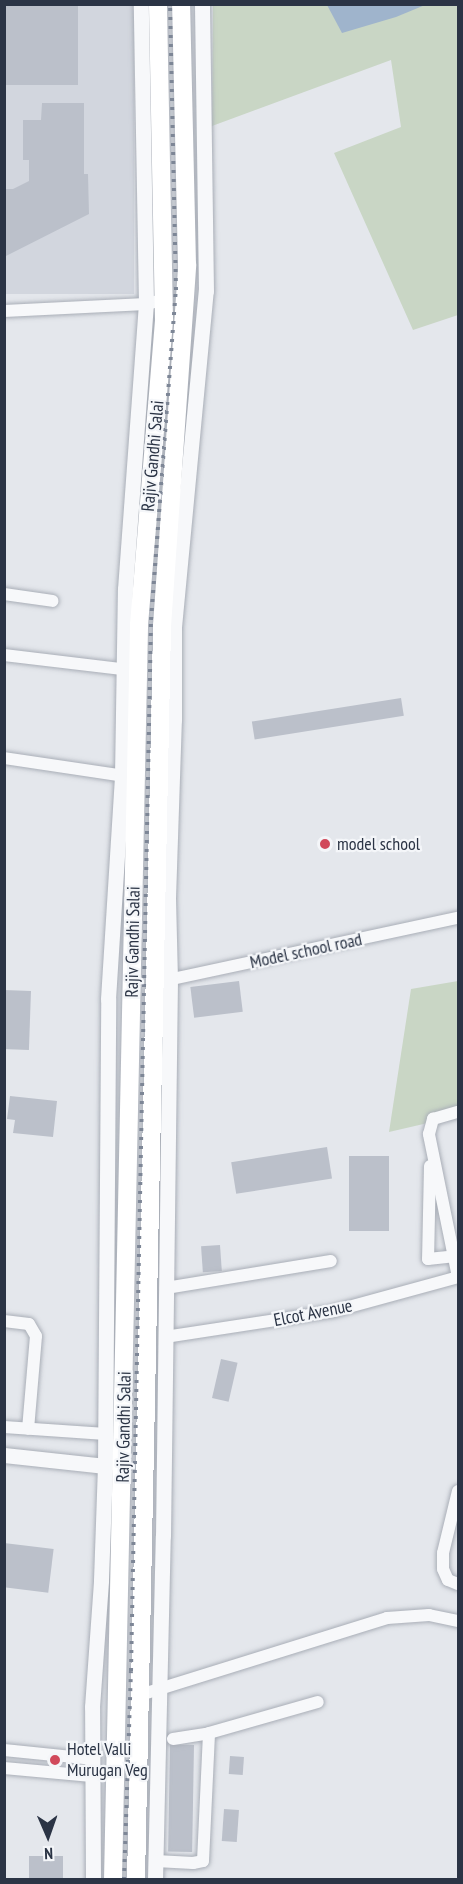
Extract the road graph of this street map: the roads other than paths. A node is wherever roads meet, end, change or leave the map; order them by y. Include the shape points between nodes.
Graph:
1 (141, 4) edge
2 (158, 4) edge
3 (181, 4) edge
4 (202, 4) edge
5 (184, 154) junction
6 (161, 155) junction
7 (206, 291) junction
8 (185, 296) junction
9 (155, 302) junction
10 (4, 311) edge
11 (4, 594) edge
12 (53, 602) dead end
13 (4, 655) edge
14 (122, 669) junction
15 (4, 758) edge
16 (129, 777) junction
17 (459, 918) edge
18 (162, 981) junction
19 (459, 1112) edge
20 (431, 1147) junction
21 (149, 1234) junction
22 (128, 1235) junction
23 (456, 1257) edge
24 (331, 1261) dead end
25 (127, 1263) junction
26 (148, 1263) junction
27 (458, 1277) edge
28 (166, 1288) junction
29 (4, 1321) edge
30 (165, 1337) junction
31 (4, 1427) edge
32 (28, 1429) junction
33 (106, 1434) junction
34 (4, 1455) edge
35 (105, 1466) junction
36 (459, 1491) edge
37 (103, 1525) junction
38 (122, 1525) junction
39 (459, 1584) edge
40 (119, 1603) junction
41 (142, 1603) junction
42 (459, 1622) edge
43 (149, 1692) junction
44 (318, 1702) dead end
45 (209, 1733) junction
46 (173, 1739) dead end
47 (4, 1750) edge
48 (92, 1759) junction
49 (4, 1768) edge
50 (92, 1776) junction
51 (156, 1861) junction
52 (93, 1880) edge
53 (113, 1880) edge
54 (136, 1880) edge
55 (155, 1880) edge

1 - 9 street
2 - 6 main road, Rajiv Gandhi Salai
3 - 5 main road, Rajiv Gandhi Salai
4 - 7 street
5 - 6 main road
5 - 8 main road, Rajiv Gandhi Salai
6 - 9 main road, Rajiv Gandhi Salai
7 - 8 street
7 - 18 street via 174,627 168,898
8 - 18 main road, Rajiv Gandhi Salai via 162,626
9 - 10 street
9 - 14 street via 125,589
9 - 16 main road, Rajiv Gandhi Salai
11 - 12 street
13 - 14 street
14 - 16 street
15 - 16 street
16 - 22 main road, Rajiv Gandhi Salai
16 - 33 street via 108,999
17 - 18 street, Model school road
18 - 21 main road, Rajiv Gandhi Salai
18 - 28 street
19 - 20 street via 430,1121
20 - 23 street
20 - 23 street via 428,1259
21 - 22 main road
21 - 26 main road, Rajiv Gandhi Salai
22 - 25 main road, Rajiv Gandhi Salai
23 - 27 street
24 - 28 street
25 - 26 main road
25 - 38 main road, Rajiv Gandhi Salai
26 - 41 main road, Rajiv Gandhi Salai
27 - 30 street, Elcot Avenue via 333,1311
28 - 30 street
29 - 32 street via 29,1324 36,1336
30 - 43 street via 163,1536
31 - 32 street
32 - 33 street
33 - 35 street
34 - 35 street
35 - 37 street
36 - 39 street via 443,1553 448,1580
37 - 38 street
37 - 48 street
38 - 40 main road, Rajiv Gandhi Salai
40 - 41 main road
40 - 53 main road, Rajiv Gandhi Salai
41 - 43 main road, Rajiv Gandhi Salai
42 - 43 street via 429,1615 387,1618
43 - 51 street
43 - 54 main road, Rajiv Gandhi Salai
44 - 45 street
45 - 46 street
45 - 51 street via 203,1861
47 - 48 street
48 - 50 street
49 - 50 street
50 - 52 street
51 - 55 street

